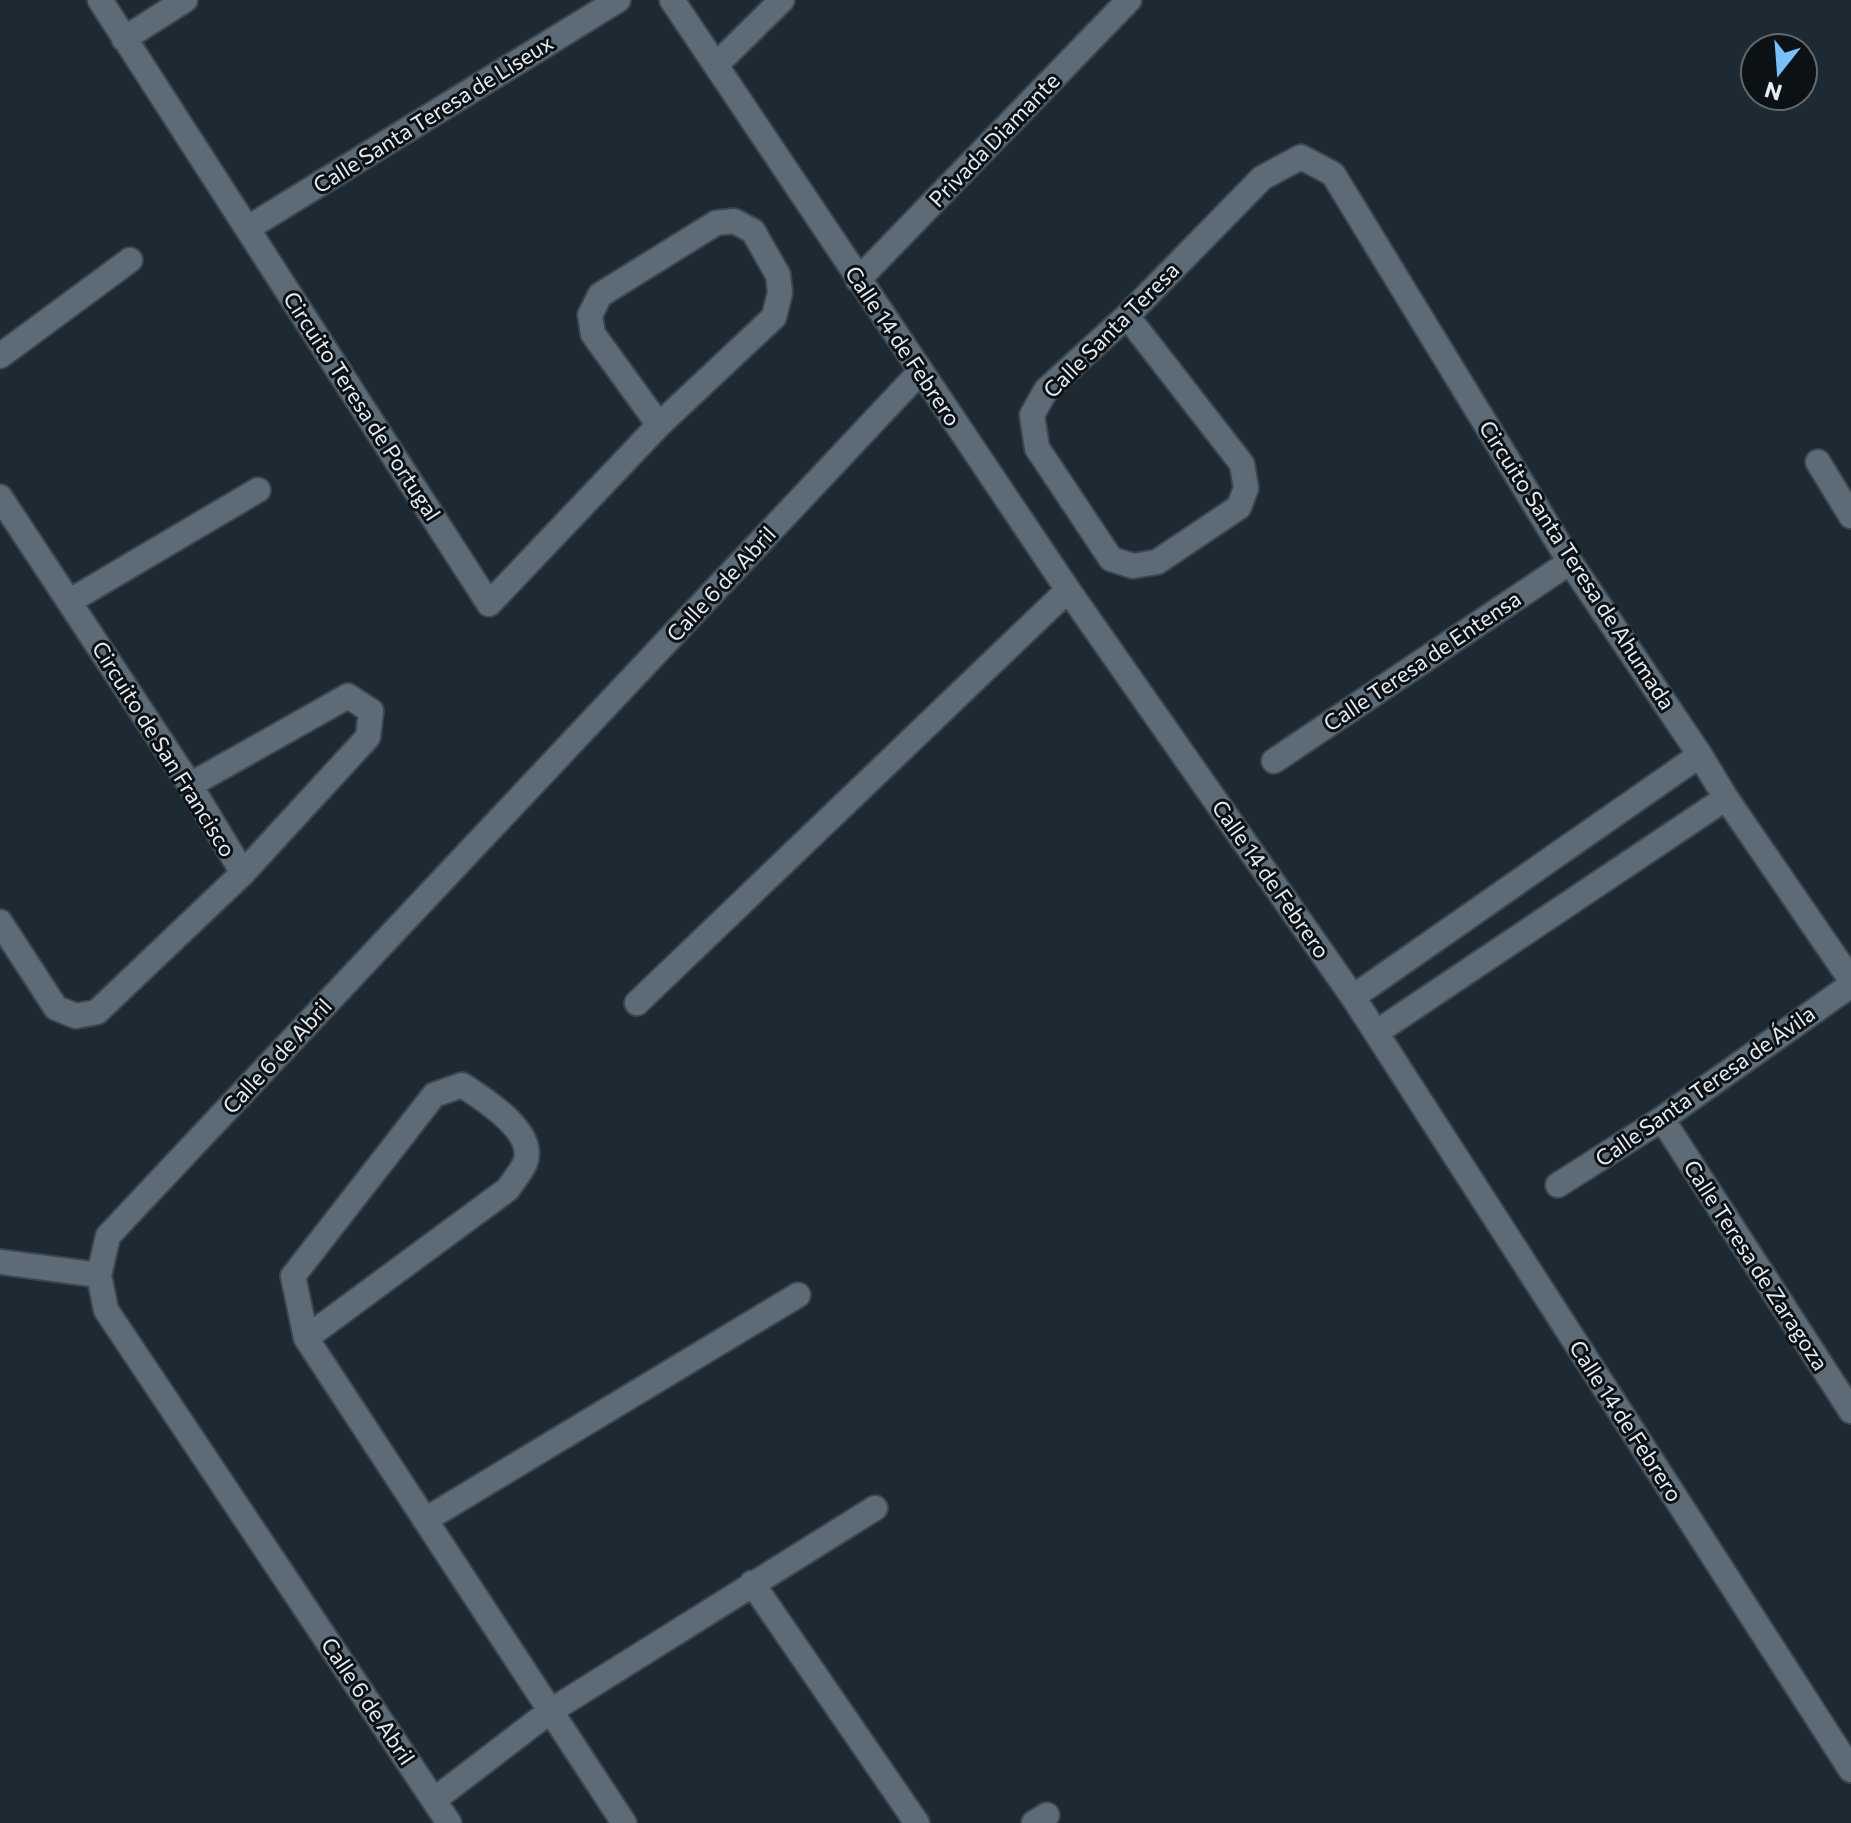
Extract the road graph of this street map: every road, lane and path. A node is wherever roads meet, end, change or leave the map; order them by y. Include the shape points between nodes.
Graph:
1 (100, 0) edge
2 (185, 0) edge
3 (618, 0) edge
4 (672, 0) edge
5 (782, 0) edge
6 (1129, 0) edge
7 (124, 39) junction
8 (716, 65) junction
9 (1301, 157) joint
10 (248, 228) junction
11 (130, 260) dead end
12 (858, 280) junction
13 (1127, 316) junction
14 (0, 356) edge
15 (920, 372) junction
16 (659, 425) junction
17 (1818, 462) dead end
18 (258, 490) dead end
19 (0, 497) edge
20 (1851, 516) edge
21 (1570, 562) junction
22 (1068, 590) junction
23 (70, 601) junction
24 (1700, 755) junction
25 (1274, 761) dead end
26 (190, 785) junction
27 (1726, 798) junction
28 (243, 873) junction
29 (0, 922) edge
30 (1851, 982) edge
31 (1353, 997) junction
32 (637, 1003) dead end
33 (1377, 1032) junction
34 (1662, 1119) junction
35 (1558, 1185) dead end
36 (0, 1262) edge
37 (99, 1275) junction
38 (798, 1295) dead end
39 (306, 1338) junction
40 (1851, 1411) edge
41 (875, 1508) dead end
42 (425, 1520) junction
43 (752, 1583) junction
44 (549, 1712) junction
45 (1851, 1770) edge
46 (434, 1800) junction
47 (449, 1823) edge
48 (624, 1823) edge
49 (917, 1823) edge

1 - 7 street, Circuito Teresa de Portugal
2 - 7 street
3 - 10 street, Calle Santa Teresa de Liseux
4 - 8 street, Calle 14 de Febrero
5 - 8 street
6 - 12 street, Privada Diamante
7 - 10 street, Circuito Teresa de Portugal
8 - 12 street, Calle 14 de Febrero
9 - 13 street, Calle Santa Teresa via 1262,178
9 - 21 street, Circuito Santa Teresa de Ahumada via 1333,174
10 - 16 street, Circuito Teresa de Portugal via 489,604
11 - 14 street
12 - 15 street, Calle 14 de Febrero
13 - 13 street, Calle Santa Teresa via 1046,390 1032,415 1037,448 1111,559 1133,566 1157,562 1239,507 1246,488 1242,464
15 - 22 street, Calle 14 de Febrero
15 - 37 street, Calle 6 de Abril via 108,1236
16 - 16 street, Circuito Teresa de Portugal via 774,317 778,275 753,231 734,221 716,223 600,295 590,315 593,334
17 - 20 street
18 - 23 street
19 - 23 street, Circuito de San Francisco
21 - 24 street, Circuito Santa Teresa de Ahumada
21 - 25 street, Calle Teresa de Entensa
22 - 31 street, Calle 14 de Febrero
22 - 32 street
23 - 26 street, Circuito de San Francisco
24 - 27 street, Circuito Santa Teresa de Ahumada
24 - 31 street
26 - 28 street, Circuito de San Francisco
26 - 28 street via 348,696 371,711 368,737
27 - 30 street, Circuito Santa Teresa de Ahumada
27 - 33 street
28 - 29 street, Circuito de San Francisco via 97,1012 76,1016 56,1008
30 - 34 street, Calle Santa Teresa de Ávila
31 - 33 street, Calle 14 de Febrero
33 - 45 street, Calle 14 de Febrero
34 - 35 street, Calle Santa Teresa de Ávila
34 - 40 street, Calle Teresa de Zaragoza
36 - 37 street
37 - 46 street, Calle 6 de Abril via 106,1310
38 - 42 street
39 - 39 street via 293,1276 434,1095 462,1085 489,1102 524,1137 526,1161 508,1189
39 - 42 street
41 - 43 street
42 - 44 street
43 - 44 street
43 - 49 street
44 - 46 street
44 - 48 street
46 - 47 street, Calle 6 de Abril

